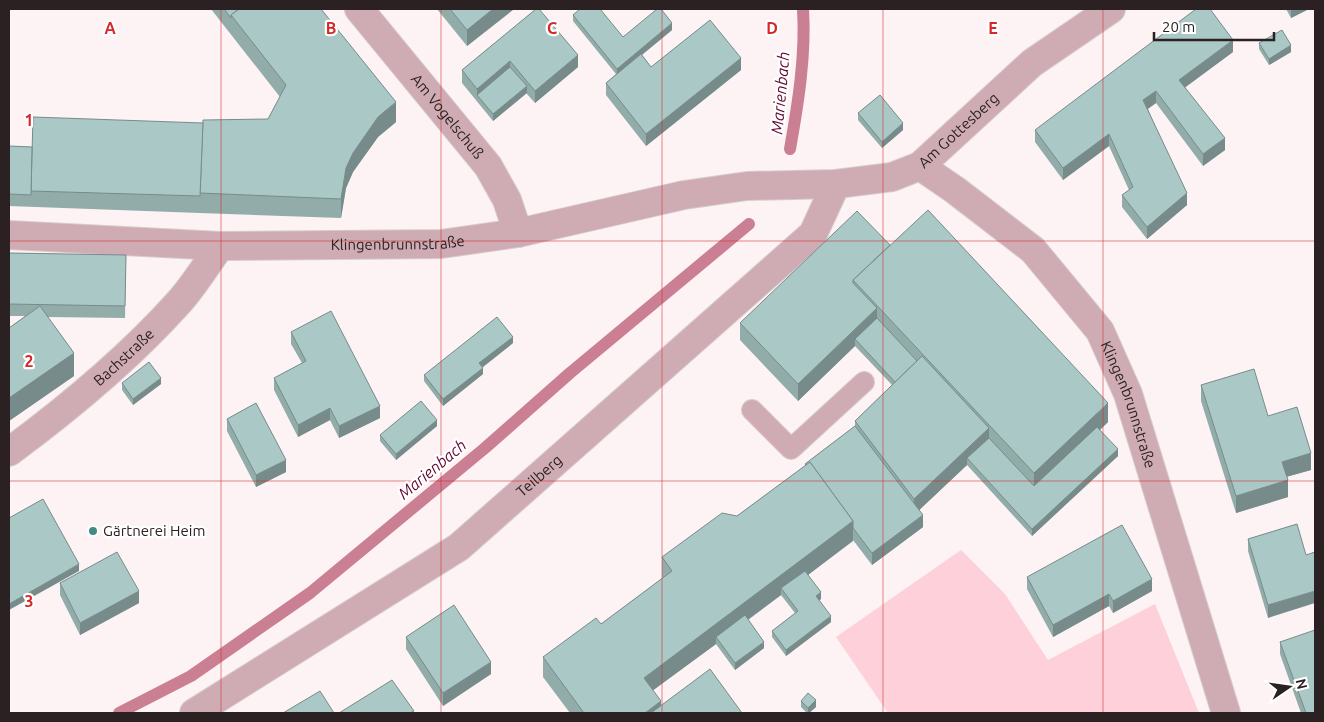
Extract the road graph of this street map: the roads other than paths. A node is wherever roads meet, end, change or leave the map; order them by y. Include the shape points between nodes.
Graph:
1 (359, 9) edge
2 (1111, 9) edge
3 (920, 166) junction
4 (781, 184) joint
5 (836, 184) junction
6 (518, 233) junction
7 (9, 236) edge
8 (220, 246) junction
9 (864, 382) dead end
10 (752, 410) dead end
11 (9, 452) edge
12 (194, 713) edge
13 (1226, 713) edge

1 - 6 street, Am Vogelschuß via 488,166 507,200
2 - 3 street, Am Gottesberg via 1032,63
3 - 5 street, Am Gottesberg via 892,178
3 - 13 street, Klingenbrunnstraße via 1033,250 1100,331 1128,394
4 - 5 street, Am Gottesberg
4 - 6 street, Klingenbrunnstraße via 684,195
5 - 12 street, Teilberg via 813,234 459,547
6 - 8 street, Klingenbrunnstraße via 441,244
7 - 8 street, Klingenbrunnstraße
8 - 11 street, Bachstraße via 181,300 136,347
9 - 10 lane via 791,450

